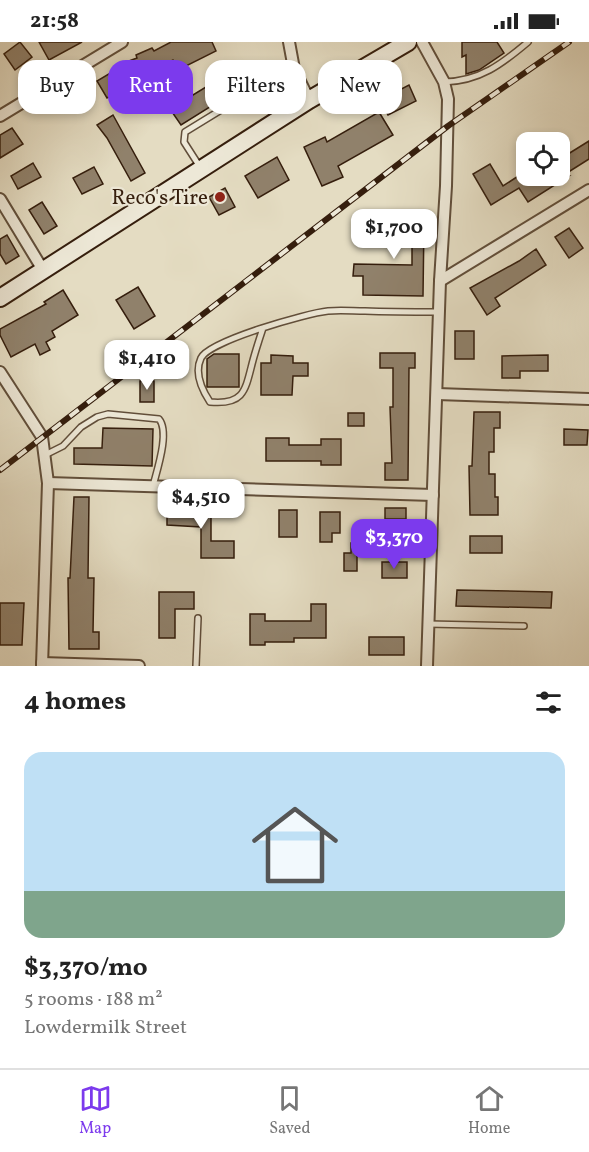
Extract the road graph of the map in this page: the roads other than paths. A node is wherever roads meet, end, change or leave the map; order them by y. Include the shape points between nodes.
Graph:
1 (122, 42) edge
2 (289, 42) edge
3 (408, 42) edge
4 (422, 42) edge
5 (528, 42) edge
6 (444, 82) junction
7 (309, 100) junction
8 (214, 114) edge
9 (0, 116) edge
10 (201, 168) junction
11 (589, 190) edge
12 (0, 199) edge
13 (43, 270) junction
14 (440, 281) junction
15 (0, 298) edge
16 (439, 312) junction
17 (263, 328) junction
18 (0, 372) edge
19 (437, 394) junction
20 (589, 399) edge
21 (45, 455) junction
22 (48, 483) junction
23 (153, 486) junction
24 (433, 495) junction
25 (198, 618) dead end
26 (428, 624) junction
27 (524, 626) dead end
28 (42, 664) edge
29 (139, 666) edge
30 (196, 666) edge
31 (427, 666) edge

1 - 9 street
2 - 7 street via 294,69
3 - 7 main road
4 - 6 street
5 - 6 lane via 478,77
6 - 14 street via 448,99
7 - 10 main road
8 - 10 lane via 185,132 184,142
10 - 13 main road
11 - 14 street
12 - 13 street
13 - 15 main road
14 - 16 street
16 - 17 lane via 327,311
16 - 19 street
17 - 17 lane via 213,346 201,357 199,379 210,402 224,403 238,397 246,387
18 - 21 street via 42,437
19 - 20 street
19 - 24 street
21 - 22 street
21 - 23 lane via 63,446 81,426 97,417 108,414 159,419 164,434
22 - 23 street
22 - 28 street
23 - 24 street
24 - 26 street
25 - 30 lane
26 - 27 lane
26 - 31 street
28 - 29 street

